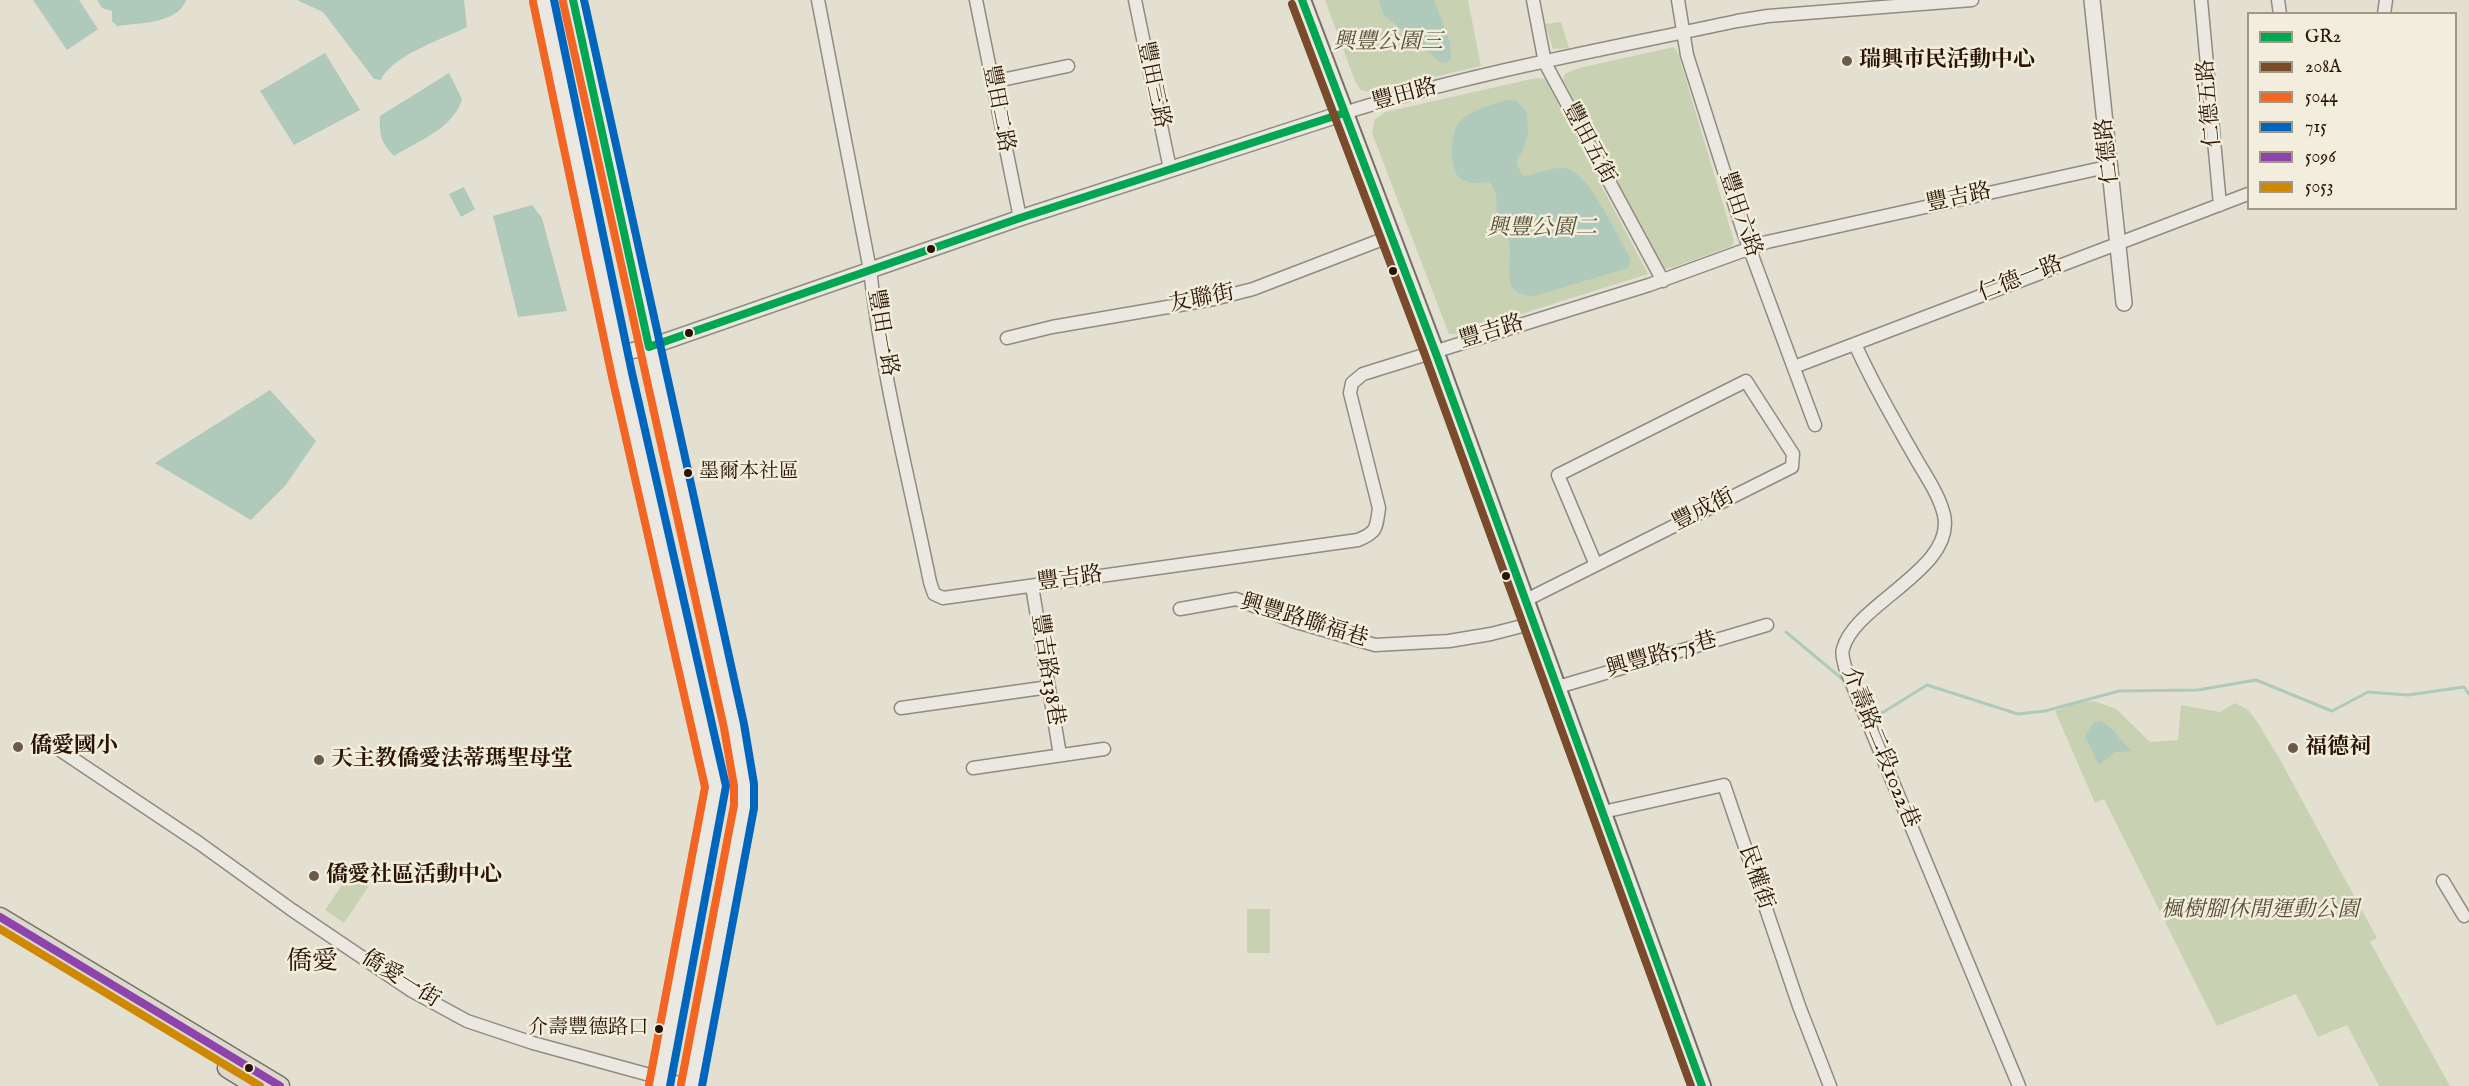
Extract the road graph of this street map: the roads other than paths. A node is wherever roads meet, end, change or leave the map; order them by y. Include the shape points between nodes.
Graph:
1 (543, 0) edge
2 (573, 0) edge
3 (818, 0) edge
4 (976, 0) edge
5 (1135, 0) edge
6 (1302, 0) edge
7 (1533, 0) edge
8 (1678, 0) edge
9 (1972, 0) edge
10 (2092, 0) edge
11 (2201, 0) edge
12 (1953, 1) edge
13 (1832, 6) edge
14 (1682, 33) junction
15 (1545, 63) junction
16 (1068, 66) dead end
17 (992, 82) junction
18 (1344, 113) junction
19 (2111, 166) junction
20 (1170, 169) junction
21 (2247, 194) edge
22 (2220, 205) junction
23 (1020, 218) junction
24 (1391, 236) junction
25 (2118, 243) junction
26 (1749, 248) junction
27 (870, 270) junction
28 (1663, 281) junction
29 (2124, 303) dead end
30 (1007, 338) dead end
31 (1855, 344) junction
32 (650, 347) junction
33 (1435, 351) junction
34 (617, 354) junction
35 (1794, 367) junction
36 (1815, 425) dead end
37 (1596, 565) junction
38 (1032, 586) junction
39 (934, 594) joint
40 (1526, 600) junction
41 (1180, 609) dead end
42 (1534, 623) junction
43 (1767, 625) dead end
44 (1049, 687) junction
45 (1558, 687) junction
46 (901, 708) dead end
47 (48, 742) dead end
48 (1104, 749) dead end
49 (1060, 755) junction
50 (973, 768) dead end
51 (1603, 812) junction
52 (2443, 881) dead end
53 (0, 917) edge
54 (2467, 918) edge
55 (0, 930) edge
56 (660, 1082) edge
57 (256, 1086) edge
58 (280, 1086) edge
59 (690, 1086) edge
60 (1702, 1086) edge
61 (1830, 1086) edge
62 (2019, 1086) edge

1 - 34 main road
2 - 32 main road
3 - 27 street, 豐田一路
4 - 17 street, 豐田二路
5 - 20 street, 豐田三路
6 - 18 main road
7 - 15 street, 豐田五街
8 - 14 street, 豐田六路
9 - 12 street, 豐田路
10 - 19 street, 仁德路
11 - 22 street, 仁德五路
12 - 13 street, 豐田路
13 - 14 street, 豐田路
14 - 15 street, 豐田路
14 - 26 street, 豐田六路
15 - 18 street, 豐田路
15 - 28 street, 豐田五街
16 - 17 street
17 - 23 street, 豐田二路
18 - 20 street, 豐田路
18 - 24 main road
19 - 25 street, 仁德路
19 - 26 street, 豐吉路
20 - 23 street, 豐田路
21 - 22 street, 仁德一路
22 - 25 street, 仁德一路
23 - 27 street, 豐田路
24 - 30 street, 友聯街 via 1253,289
24 - 33 main road
25 - 29 street, 仁德路
25 - 31 street, 仁德一路
26 - 28 street, 豐吉路
26 - 35 street, 豐田六路
27 - 32 street, 豐田路
27 - 39 street, 豐田一路 via 900,448
28 - 33 street, 豐吉路
31 - 35 street, 仁德一路
31 - 62 street, 介壽路二段1022巷 via 1945,516 1935,552 1847,638 1842,651 1845,667
32 - 34 street, 豐田路
32 - 59 main road via 744,785 744,806
33 - 38 street, 豐吉路 via 1363,374 1352,383 1350,393 1379,508 1372,534 1358,540
33 - 40 main road
34 - 56 main road via 716,787
35 - 36 street, 豐田六路
37 - 37 street, 豐成街 via 1792,467 1793,454 1746,381 1558,475
37 - 40 street, 豐成街
38 - 39 street, 豐吉路 via 956,597
38 - 44 street, 豐吉路138巷
40 - 42 main road
41 - 42 street, 興豐路聯福巷 via 1236,599 1375,645 1449,641
42 - 45 main road
43 - 45 street, 興豐路575巷
44 - 46 street
44 - 49 street, 豐吉路138巷
45 - 51 main road
47 - 56 street, 僑愛一街 via 412,990 467,1021
48 - 49 street
49 - 50 street
51 - 60 main road
51 - 61 street, 民權街 via 1724,785
52 - 54 street
53 - 58 main road
55 - 57 main road
56 - 59 street, 僑愛一街

